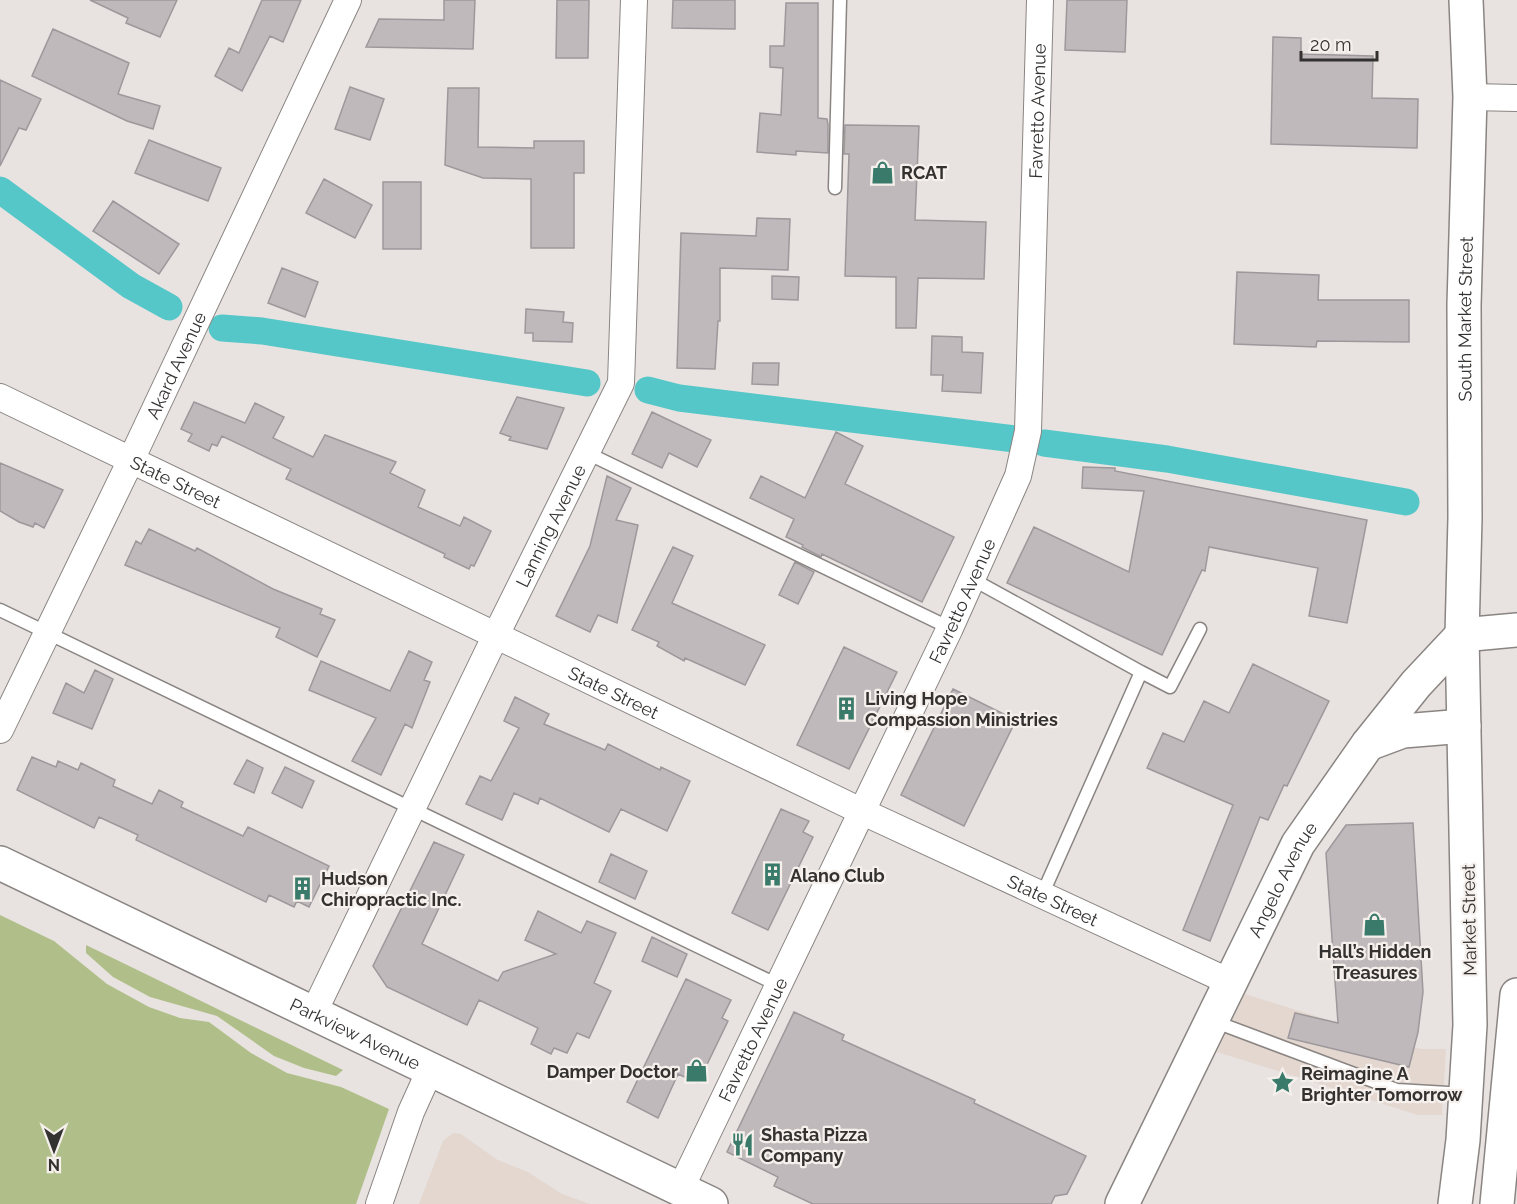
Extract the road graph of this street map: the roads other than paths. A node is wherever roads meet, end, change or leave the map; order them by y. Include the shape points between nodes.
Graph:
1 (348, 0) edge
2 (634, 0) edge
3 (840, 0) edge
4 (1040, 0) edge
5 (1466, 0) edge
6 (1470, 97) junction
7 (1517, 98) edge
8 (835, 188) dead end
9 (0, 397) edge
10 (587, 453) junction
11 (131, 460) junction
12 (972, 579) junction
13 (0, 610) edge
14 (950, 628) junction
15 (1200, 629) dead end
16 (1517, 630) edge
17 (46, 632) junction
18 (496, 635) junction
19 (1462, 635) junction
20 (1141, 672) junction
21 (1464, 726) junction
22 (0, 730) edge
23 (1368, 744) junction
24 (412, 807) junction
25 (863, 812) junction
26 (0, 863) edge
27 (1042, 895) junction
28 (1230, 982) junction
29 (780, 986) junction
30 (1517, 995) edge
31 (313, 1014) junction
32 (1211, 1021) junction
33 (430, 1070) junction
34 (1466, 1094) junction
35 (681, 1188) junction
36 (379, 1204) edge
37 (711, 1204) edge
38 (1122, 1204) edge
39 (1455, 1204) edge
40 (1497, 1204) edge

1 - 11 street, Akard Avenue
2 - 10 street, Lanning Avenue via 623,373
3 - 8 lane
4 - 12 street, Favretto Avenue via 1027,440 1018,476
5 - 6 main road, South Market Street
6 - 7 street
6 - 19 main road, South Market Street
9 - 11 street, State Street
10 - 14 lane
10 - 18 street, Lanning Avenue
11 - 17 street, Akard Avenue
11 - 18 street, State Street
12 - 14 street, Favretto Avenue
12 - 20 lane
13 - 17 lane
14 - 25 street, Favretto Avenue
15 - 20 lane via 1170,687
16 - 19 main road
17 - 22 street, Akard Avenue
17 - 24 lane
18 - 24 street, Lanning Avenue
18 - 25 street, State Street
19 - 21 main road, Market Street
19 - 23 main road, Angelo Avenue
20 - 27 lane
21 - 23 main road via 1403,731
21 - 34 main road, Market Street via 1470,1025
23 - 28 main road, Angelo Avenue via 1298,844
24 - 29 lane
24 - 31 street, Lanning Avenue
25 - 27 street, State Street
25 - 29 street, Favretto Avenue
26 - 31 main road, Parkview Avenue
27 - 28 street, State Street
28 - 32 main road, Angelo Avenue
29 - 35 street, Favretto Avenue
30 - 40 main road
31 - 33 main road, Parkview Avenue
32 - 34 lane via 1397,1090
32 - 38 main road, Angelo Avenue
33 - 35 main road, Parkview Avenue
33 - 36 street
34 - 39 main road, Market Street
35 - 37 main road, Parkview Avenue

